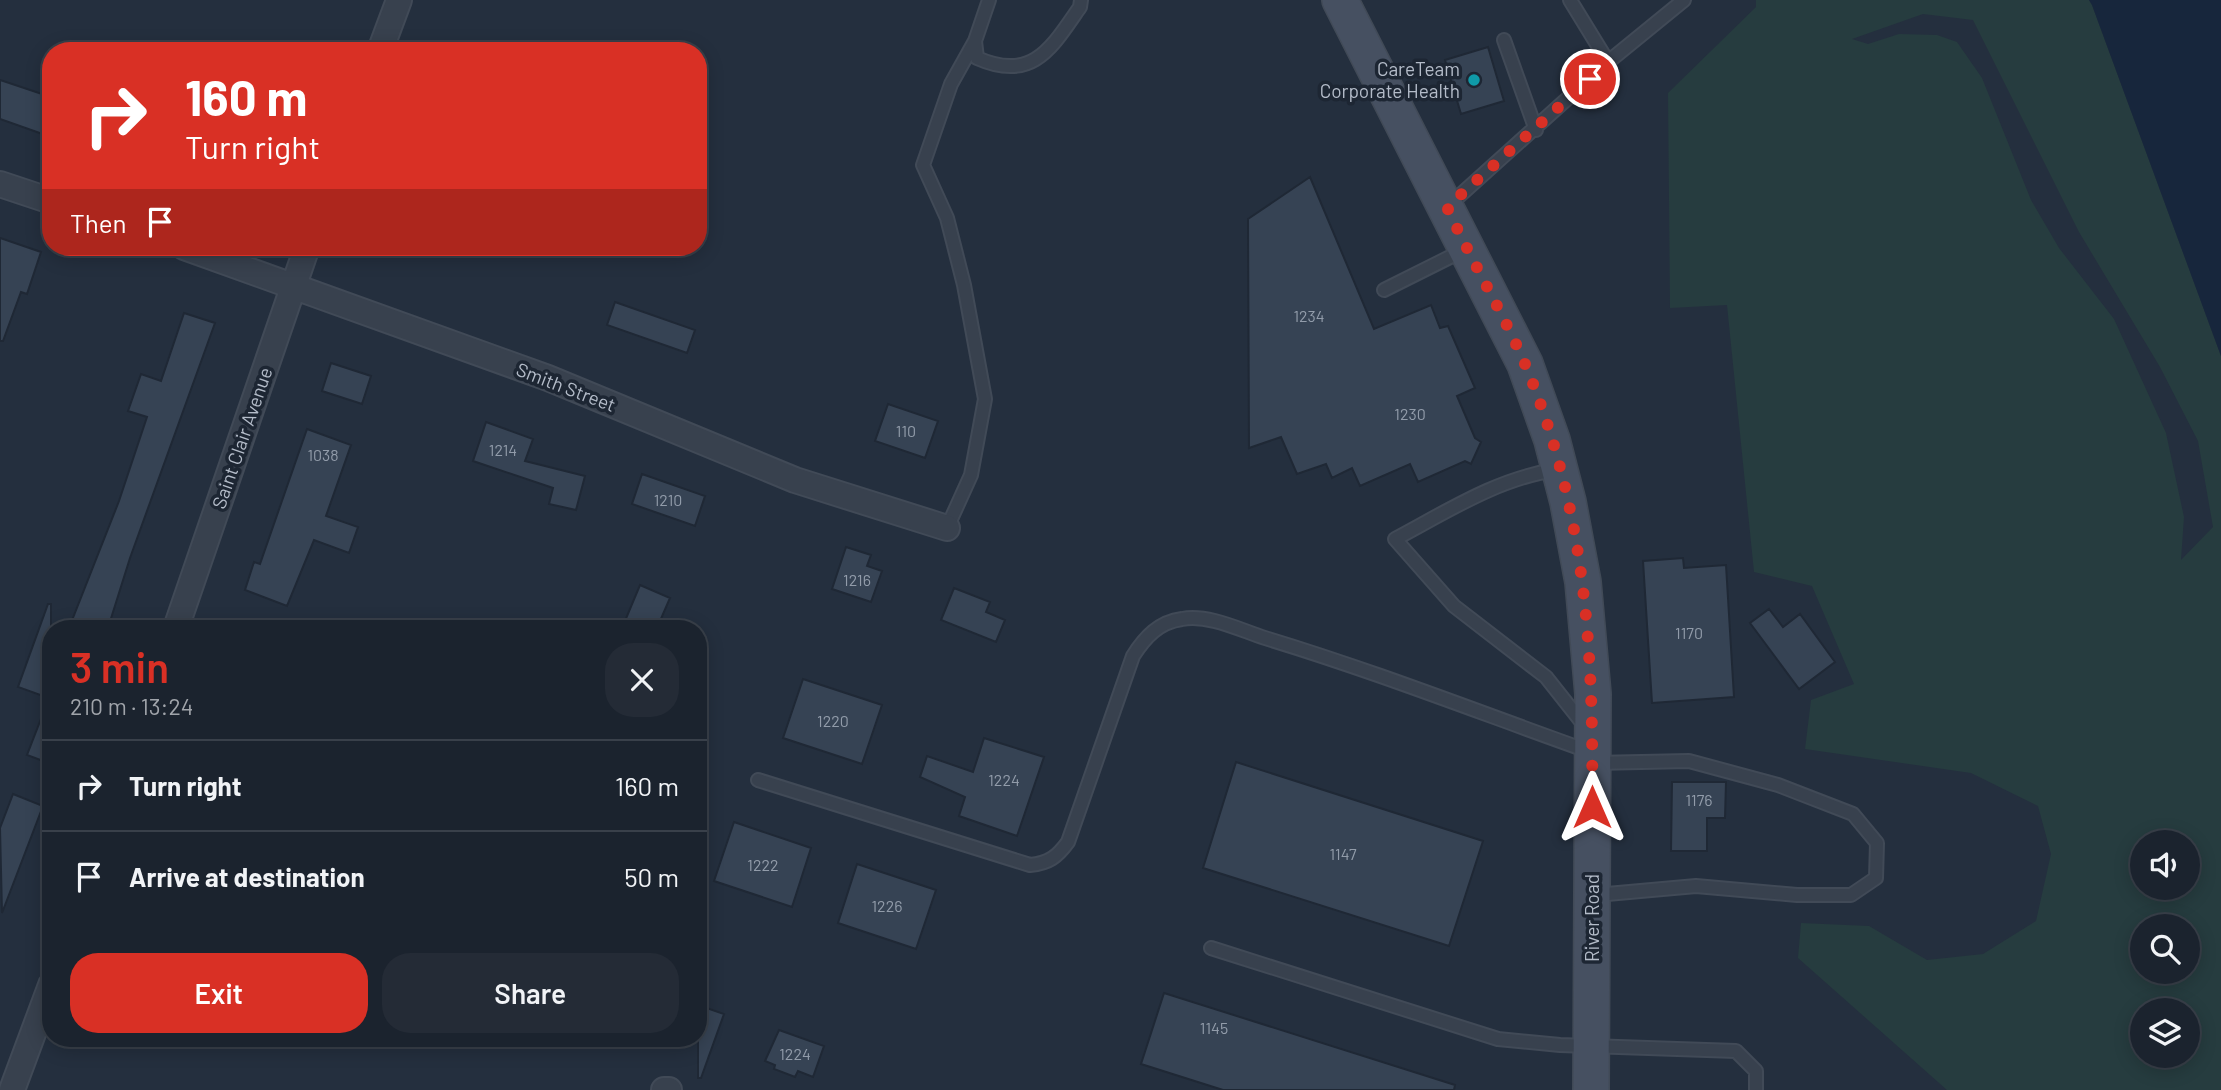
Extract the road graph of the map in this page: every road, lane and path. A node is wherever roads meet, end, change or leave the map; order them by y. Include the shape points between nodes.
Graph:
1 (399, 0) edge
2 (989, 0) edge
3 (1081, 0) edge
4 (1340, 0) edge
5 (1570, 0) edge
6 (1684, 0) edge
7 (1504, 40) dead end
8 (975, 41) junction
9 (383, 42) edge
10 (1608, 62) junction
11 (1536, 130) junction
12 (0, 184) edge
13 (42, 198) edge
14 (1447, 207) junction
15 (1466, 249) junction
16 (209, 256) edge
17 (304, 256) edge
18 (293, 286) junction
19 (1384, 290) dead end
20 (1559, 470) junction
21 (947, 528) joint
22 (179, 620) edge
23 (1593, 751) junction
24 (758, 780) dead end
25 (1592, 895) junction
26 (1211, 947) dead end
27 (42, 1009) edge
28 (1591, 1047) junction
29 (12, 1090) edge
30 (1591, 1090) edge
31 (1756, 1090) edge

1 - 9 street
2 - 8 lane
3 - 8 lane via 1047,55 1028,63 996,66 977,58
4 - 14 street, River Road
5 - 10 lane
6 - 10 lane
7 - 11 lane
8 - 21 lane via 951,84 923,165 947,218 985,399 971,474
10 - 11 lane
11 - 14 lane
12 - 13 street
14 - 15 street, River Road
15 - 19 lane
15 - 20 street, River Road via 1525,364
16 - 18 street, Smith Street
17 - 18 street, Saint Clair Avenue
18 - 21 street, Smith Street via 548,378 795,480
18 - 22 street, Saint Clair Avenue
20 - 23 street, River Road via 1583,582 1592,662
20 - 23 lane via 1533,473 1395,539 1454,606 1546,677
23 - 24 lane via 1306,651 1203,619 1183,618 1163,624 1144,639 1133,656 1068,842 1046,863 1030,865
23 - 25 street, River Road
23 - 25 lane via 1689,761 1778,785 1853,814 1877,843 1876,877 1851,895 1696,886
25 - 28 street, River Road
26 - 28 lane via 1498,1039
27 - 29 street
28 - 30 street, River Road
28 - 31 lane via 1736,1051 1756,1071

